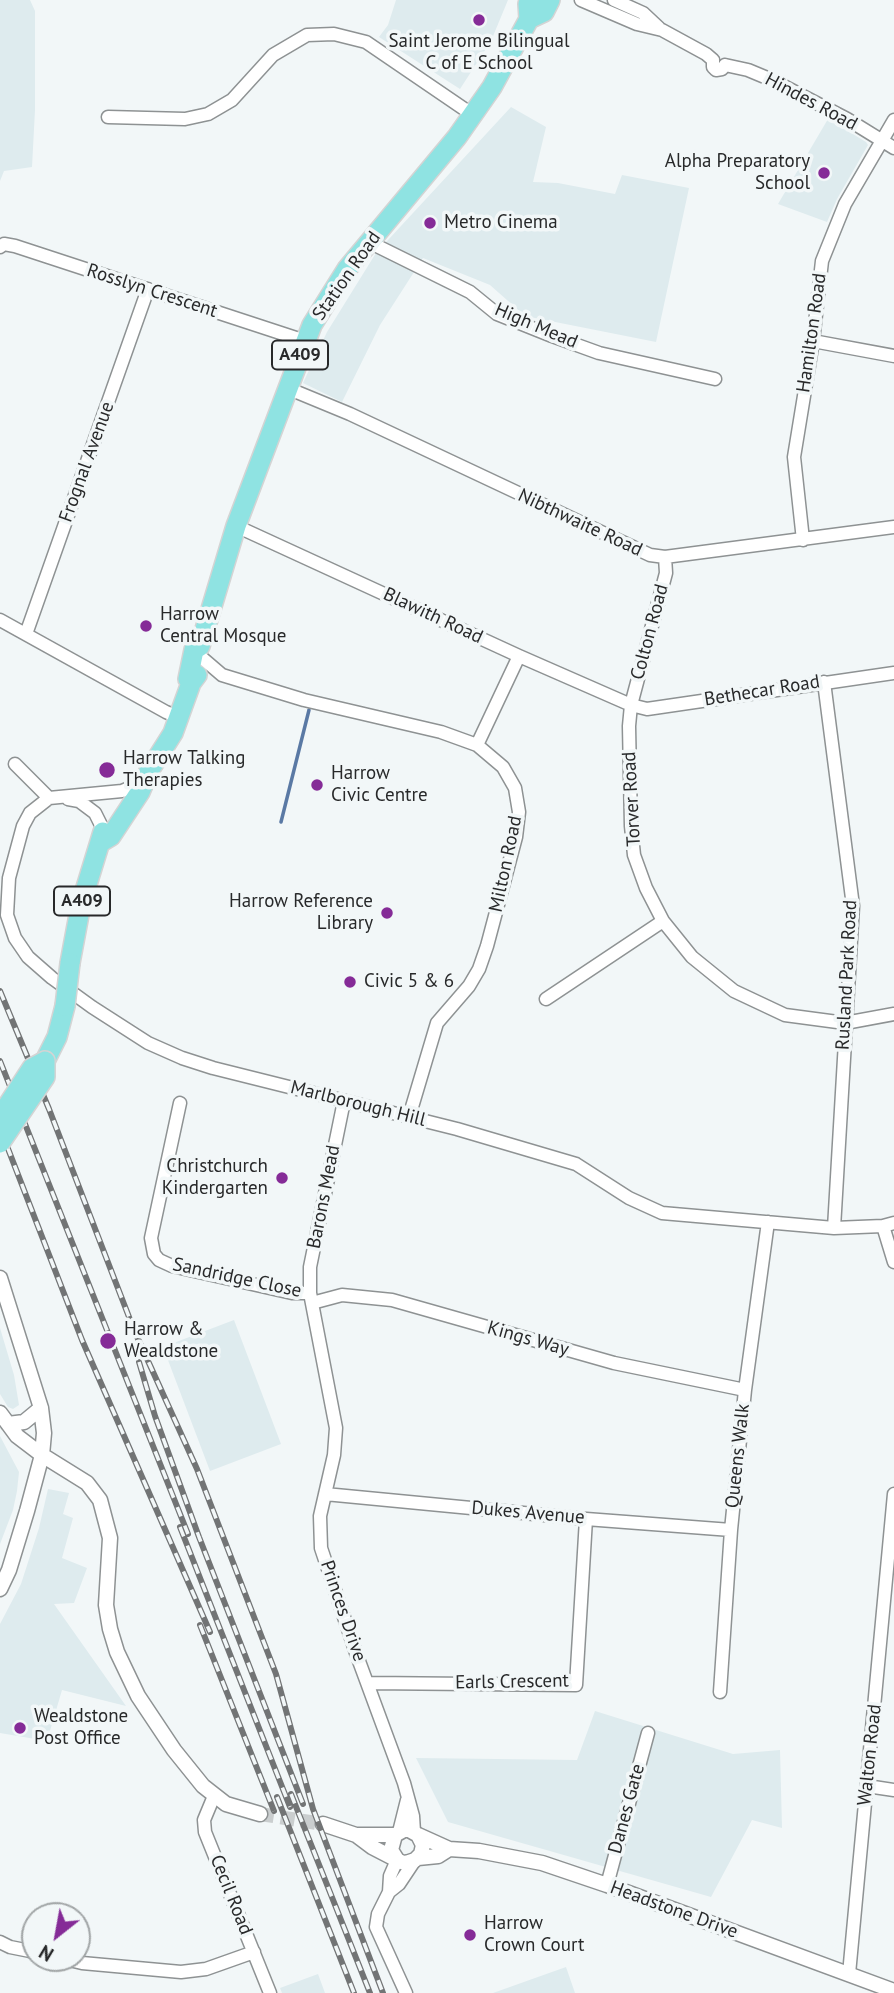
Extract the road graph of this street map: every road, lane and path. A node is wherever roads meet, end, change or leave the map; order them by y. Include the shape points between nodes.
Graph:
1 (550, 0) edge
2 (581, 0) edge
3 (614, 0) edge
4 (530, 10) edge
5 (662, 30) junction
6 (473, 116) junction
7 (108, 117) dead end
8 (894, 120) edge
9 (881, 139) junction
10 (894, 148) edge
11 (369, 242) junction
12 (0, 247) edge
13 (148, 289) junction
14 (305, 341) junction
15 (813, 341) junction
16 (894, 356) edge
17 (715, 379) dead end
18 (287, 387) junction
19 (236, 526) junction
20 (894, 527) edge
21 (803, 540) junction
22 (665, 557) junction
23 (0, 620) edge
24 (26, 634) junction
25 (201, 651) junction
26 (519, 656) junction
27 (894, 673) edge
28 (222, 675) junction
29 (194, 681) junction
30 (824, 682) junction
31 (631, 705) junction
32 (180, 718) junction
33 (477, 746) junction
34 (15, 764) dead end
35 (149, 771) junction
36 (134, 786) junction
37 (49, 798) junction
38 (64, 798) junction
39 (103, 837) junction
40 (663, 921) junction
41 (546, 999) dead end
42 (894, 1014) edge
43 (845, 1023) junction
44 (45, 1061) junction
45 (344, 1101) junction
46 (180, 1103) dead end
47 (0, 1117) edge
48 (409, 1117) junction
49 (0, 1143) edge
50 (768, 1222) junction
51 (888, 1225) edge
52 (834, 1228) junction
53 (894, 1262) edge
54 (0, 1278) edge
55 (311, 1298) junction
56 (745, 1390) junction
57 (41, 1408) junction
58 (4, 1418) edge
59 (42, 1455) junction
60 (325, 1494) junction
61 (894, 1494) edge
62 (586, 1519) junction
63 (731, 1530) junction
64 (0, 1589) edge
65 (887, 1647) edge
66 (369, 1683) junction
67 (720, 1692) dead end
68 (648, 1733) dead end
69 (867, 1786) junction
70 (894, 1790) edge
71 (214, 1796) junction
72 (407, 1799) junction
73 (260, 1814) tunnel mouth
74 (323, 1824) tunnel mouth
75 (397, 1834) junction
76 (416, 1834) junction
77 (356, 1835) junction
78 (449, 1849) junction
79 (397, 1859) junction
80 (416, 1859) junction
81 (607, 1885) junction
82 (389, 1892) junction
83 (0, 1942) edge
84 (21, 1949) edge
85 (254, 1952) junction
86 (91, 1964) edge
87 (849, 1974) junction
88 (894, 1991) edge
89 (270, 1993) edge
90 (406, 1993) edge

1 - 4 main road, Station Road / A409 via 544,12
2 - 5 street, Hindes Road
3 - 5 street, Hindes Road via 643,13
4 - 6 main road, Station Road / A409
5 - 9 street, Hindes Road via 719,63 772,80
6 - 7 street via 366,41 334,34 307,35 273,55 232,100 208,114 185,119
6 - 11 main road, Station Road / A409
8 - 9 street, Hamilton Road
9 - 10 street, Hindes Road
9 - 15 street, Hamilton Road via 845,204 822,261
11 - 14 main road, Station Road / A409 via 321,308
11 - 17 street, High Mead via 470,292 497,314 541,332 599,353
12 - 13 street, Rosslyn Crescent via 15,246
13 - 14 street, Rosslyn Crescent
13 - 24 street, Frognal Avenue
14 - 18 main road, Station Road / A409
15 - 16 street
15 - 21 street, Hamilton Road via 794,457
18 - 19 main road, Station Road / A409
18 - 22 street, Nibthwaite Road via 628,546
19 - 25 main road, Station Road / A409
19 - 26 street, Blawith Road
20 - 21 street, Nibthwaite Road
21 - 22 street, Nibthwaite Road
22 - 31 street, Colton Road via 666,573
23 - 24 street
24 - 32 street
25 - 28 street, Milton Road
25 - 29 main road, Station Road / A409 via 194,650 188,679
26 - 31 street, Blawith Road
26 - 33 street
27 - 30 street, Bethecar Road
28 - 29 street, Milton Road
28 - 33 street, Milton Road via 288,696 441,732
29 - 32 main road, Station Road / A409
30 - 31 street, Bethecar Road via 646,709
30 - 43 street, Rusland Park Road via 853,906
31 - 40 street, Torver Road via 634,855
32 - 35 main road, Station Road / A409
33 - 48 street, Milton Road via 503,767 514,788 519,812 516,837 479,969 437,1023
34 - 37 street
35 - 36 main road, Station Road / A409
35 - 39 main road, Station Road / A409 via 111,836
36 - 38 street
36 - 39 main road, Station Road / A409
37 - 38 street
37 - 45 street, Marlborough Hill via 30,813 23,826 9,878 7,915 28,957 92,1007 181,1058
38 - 39 street via 87,806 99,819
39 - 44 main road, A409, bridge via 81,904 57,1037
40 - 41 street
40 - 43 street, Torver Road via 692,957 734,991 785,1015
42 - 43 street, Torver Road
43 - 52 street, Rusland Park Road
44 - 47 main road, A409, bridge via 32,1068
44 - 49 main road, A409, bridge via 45,1076
45 - 48 street, Marlborough Hill
45 - 55 street, Barons Mead via 310,1267
46 - 55 street, Sandridge Close via 151,1238 154,1254 172,1266
48 - 50 street, Marlborough Hill via 576,1164 662,1213
50 - 52 street, Marlborough Hill
50 - 56 street, Queens Walk
51 - 52 street, Marlborough Hill
51 - 53 street
54 - 57 street
55 - 56 street, Kings Way via 342,1295 392,1300 614,1363
55 - 60 street, Princes Drive via 336,1428
56 - 63 street, Queens Walk
57 - 58 street via 24,1422
57 - 59 street
58 - 59 street via 17,1436
59 - 64 street
59 - 71 street via 87,1483 100,1500 110,1538 106,1605 117,1652 138,1696 193,1775
60 - 62 street, Dukes Avenue
60 - 66 street, Princes Drive via 321,1548
61 - 65 street, Walton Road
62 - 63 street, Dukes Avenue
62 - 66 street, Earls Crescent via 576,1685
63 - 67 street, Queens Walk
65 - 69 street, Walton Road
66 - 72 street, Princes Drive
68 - 81 street, Danes Gate
69 - 70 street
69 - 87 street, Walton Road
71 - 73 street
71 - 85 street, Cecil Road via 204,1820 205,1832
72 - 75 street, Princes Drive
72 - 76 street, Princes Drive
74 - 77 street
75 - 76 street
75 - 77 street
75 - 79 street via 391,1850
76 - 78 street, Headstone Drive
76 - 80 street via 423,1848
77 - 79 street
78 - 80 street, Headstone Drive via 438,1856
78 - 81 street, Headstone Drive via 542,1863
79 - 80 street via 406,1863
79 - 82 street
80 - 82 street
81 - 87 street, Headstone Drive
82 - 90 street via 377,1914 376,1927
83 - 84 street
85 - 86 street via 206,1969 181,1972
85 - 89 street, Cecil Road
87 - 88 street, Headstone Drive

